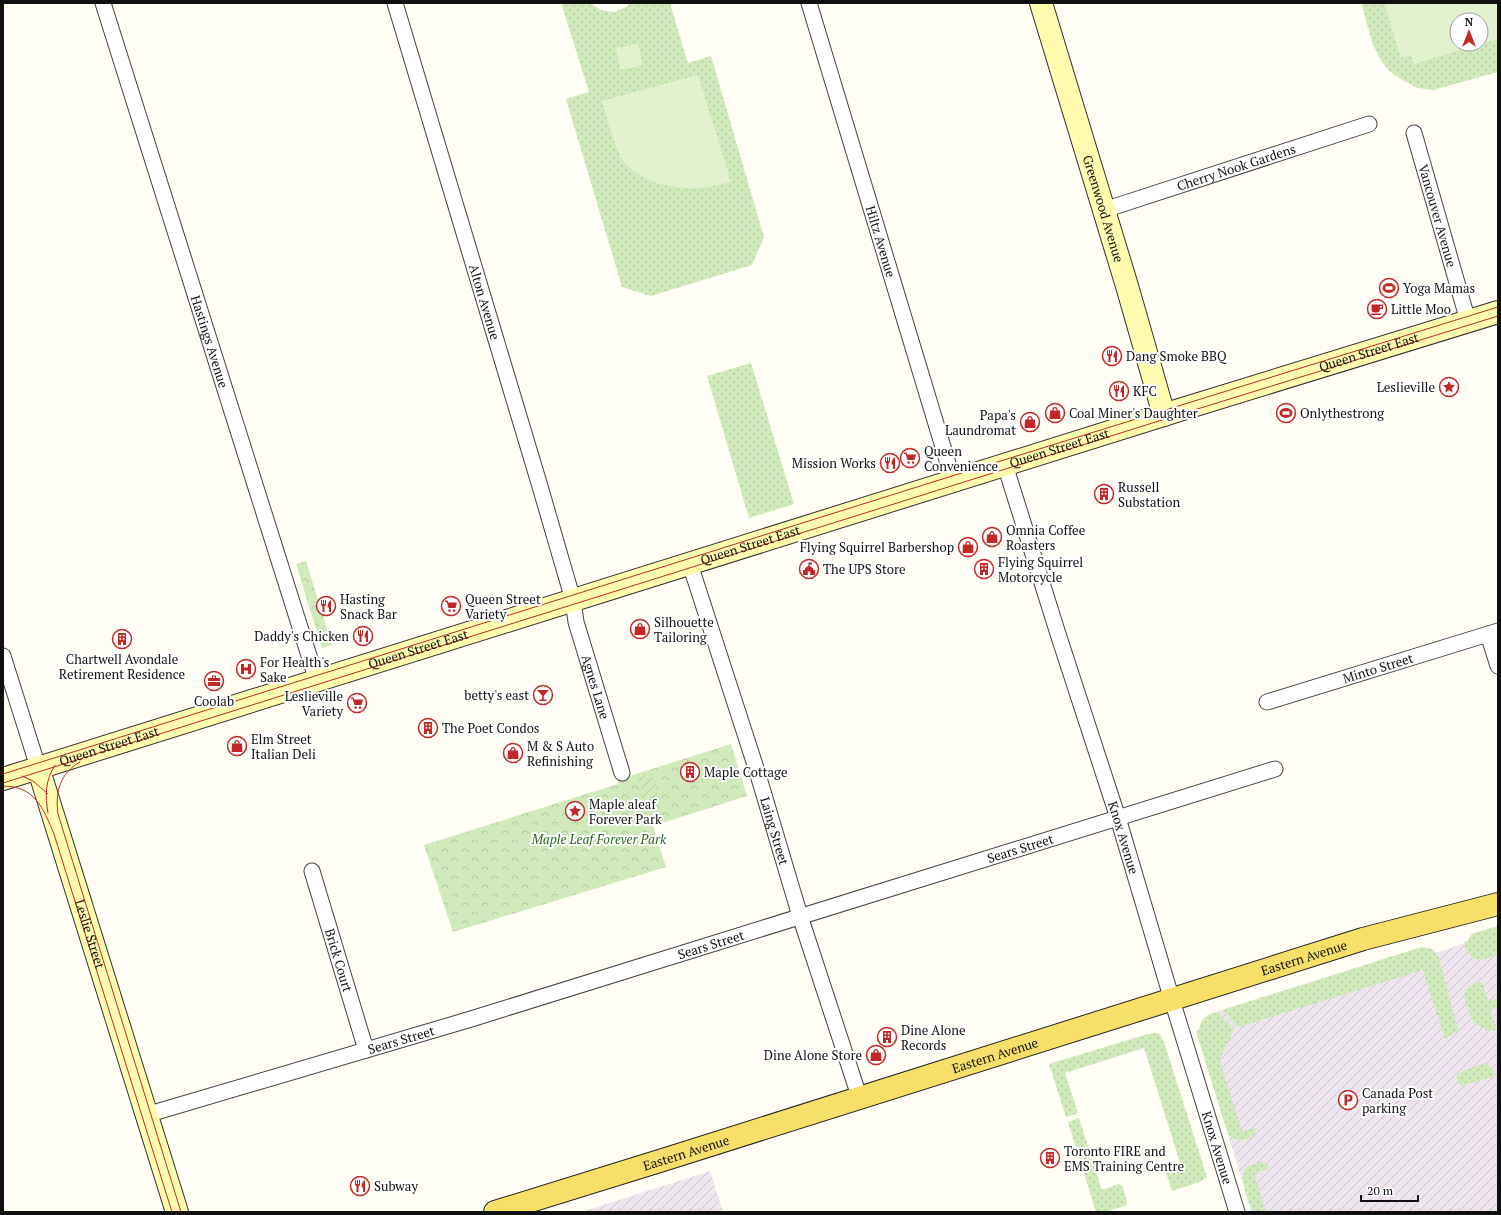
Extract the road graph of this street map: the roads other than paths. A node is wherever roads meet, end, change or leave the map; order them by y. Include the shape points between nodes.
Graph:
1 (103, 3) edge
2 (395, 3) edge
3 (809, 3) edge
4 (1041, 3) edge
5 (1369, 124) dead end
6 (1414, 133) dead end
7 (1104, 210) junction
8 (1498, 312) edge
9 (1468, 321) junction
10 (1164, 415) junction
11 (1005, 465) junction
12 (953, 480) junction
13 (690, 564) junction
14 (573, 600) junction
15 (1493, 632) edge
16 (3, 657) edge
17 (1498, 666) edge
18 (317, 681) junction
19 (1267, 702) dead end
20 (38, 767) junction
21 (1275, 769) dead end
22 (622, 773) dead end
23 (3, 779) edge
24 (1118, 818) junction
25 (312, 871) dead end
26 (1498, 904) edge
27 (800, 916) junction
28 (1172, 1000) junction
29 (366, 1050) junction
30 (860, 1099) junction
31 (146, 1115) junction
32 (177, 1212) edge
33 (495, 1212) edge
34 (1237, 1212) edge

1 - 18 street, Hastings Avenue
2 - 14 street, Alton Avenue
3 - 12 street, Hiltz Avenue
4 - 7 main road, Greenwood Avenue
5 - 7 street, Cherry Nook Gardens
6 - 9 street, Vancouver Avenue
7 - 10 main road, Greenwood Avenue
8 - 9 main road, Queen Street East
9 - 10 main road, Queen Street East
10 - 11 main road, Queen Street East
11 - 12 main road, Queen Street East
11 - 24 street, Knox Avenue
12 - 13 main road, Queen Street East
13 - 14 main road, Queen Street East
13 - 27 street, Laing Street via 756,768
14 - 18 main road, Queen Street East
14 - 22 street, Agnes Lane via 576,622
15 - 17 street, Minto Street
15 - 19 street, Minto Street
16 - 20 street, Leslie Street
18 - 20 main road, Queen Street East
20 - 23 main road, Queen Street East
20 - 31 main road, Leslie Street
21 - 24 street, Sears Street
24 - 27 street, Sears Street
24 - 28 street, Knox Avenue
25 - 29 street, Brick Court
26 - 28 main road, Eastern Avenue via 1363,939
27 - 29 street, Sears Street
27 - 30 street, Laing Street
28 - 30 main road, Eastern Avenue
28 - 34 street, Knox Avenue
29 - 31 street, Sears Street
30 - 33 main road, Eastern Avenue
31 - 32 main road, Leslie Street

